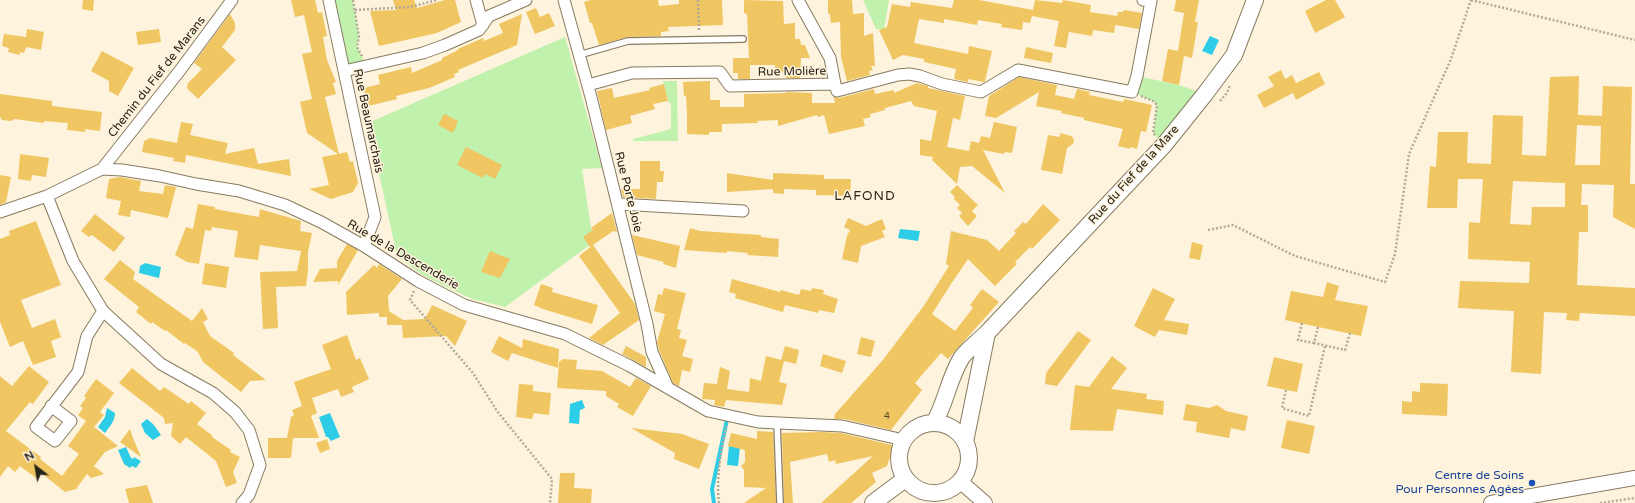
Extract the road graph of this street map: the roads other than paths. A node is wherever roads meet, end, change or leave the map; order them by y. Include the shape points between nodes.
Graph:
1 (232, 0) edge
2 (329, 0) edge
3 (476, 0) edge
4 (526, 0) edge
5 (564, 0) edge
6 (798, 0) edge
7 (1143, 0) edge
8 (1255, 0) edge
9 (483, 24) junction
10 (743, 39) dead end
11 (579, 55) junction
12 (344, 71) junction
13 (835, 84) junction
14 (588, 85) junction
15 (102, 169) junction
16 (47, 196) junction
17 (618, 204) junction
18 (0, 212) edge
19 (743, 212) dead end
20 (364, 246) junction
21 (103, 311) junction
22 (987, 333) junction
23 (668, 388) junction
24 (51, 406) dead end
25 (776, 423) junction
26 (934, 423) junction
27 (966, 442) junction
28 (903, 443) junction
29 (1635, 478) edge
30 (905, 479) junction
31 (961, 482) junction
32 (1530, 500) edge
33 (242, 503) edge
34 (780, 503) edge
35 (873, 503) edge
36 (985, 503) edge
37 (1491, 503) edge

1 - 15 street, Chemin du Fief de Marans
2 - 12 street, Rue Beaumarchais
3 - 9 street
4 - 9 street via 489,16
5 - 11 street, Rue Porte Joie
6 - 13 street via 830,58
7 - 13 street, Rue Molière via 1151,1 1132,92 1018,70 981,92 909,74 837,91
8 - 22 main road, Rue du Fief de la Mare via 1234,55 1164,145
9 - 12 street via 478,30 445,46
10 - 11 lane via 628,41
11 - 14 street, Rue Porte Joie
12 - 20 street, Rue Beaumarchais via 375,217
13 - 14 street, Rue Molière via 730,86 720,72 632,74
14 - 17 street, Rue Porte Joie
15 - 16 street, Rue de la Descenderie
15 - 20 street, Rue de la Descenderie via 137,172 239,191 285,206
16 - 18 street, Rue de la Descenderie
16 - 21 street via 73,260
17 - 19 street
17 - 23 street, Rue Porte Joie via 652,352
20 - 23 street, Rue de la Descenderie via 418,281 464,305 565,334
21 - 24 street via 87,336 78,372
21 - 33 street via 161,364 213,393 235,412 249,430 260,465 250,495
22 - 26 main road, Rue du Fief de la Mare via 962,357 940,414
22 - 27 main road
23 - 25 street, Rue de la Descenderie via 708,411 758,422
25 - 28 street, Rue de la Descenderie via 842,426 895,438
25 - 34 lane
26 - 27 main road via 952,428
26 - 28 main road via 916,429
27 - 31 main road via 969,463
28 - 30 main road via 899,461
29 - 32 street
30 - 31 main road via 913,487 933,494 944,492
30 - 35 main road
31 - 36 street
32 - 37 street

